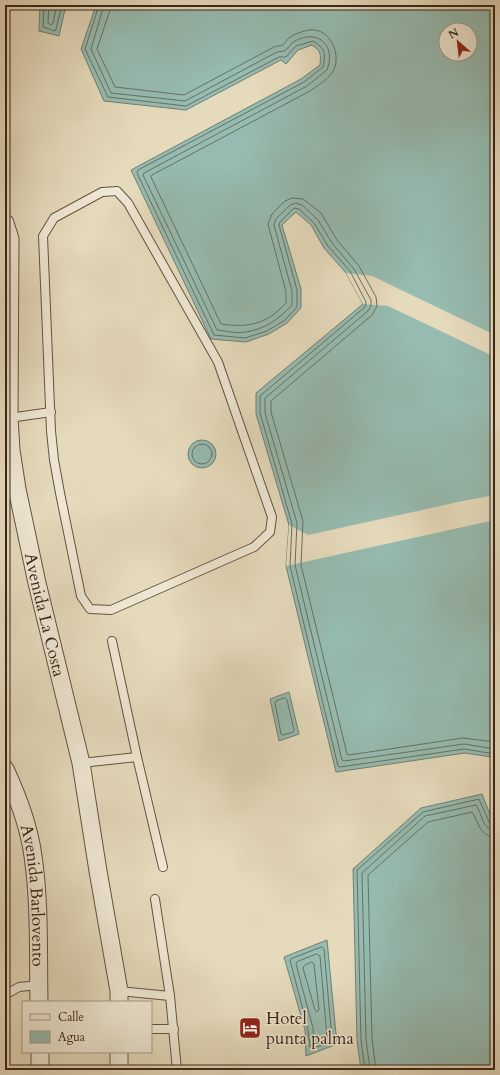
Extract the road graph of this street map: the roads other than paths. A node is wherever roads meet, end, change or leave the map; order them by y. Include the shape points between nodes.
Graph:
1 (5, 223) edge
2 (51, 412) junction
3 (9, 418) junction
4 (112, 641) dead end
5 (137, 757) junction
6 (81, 763) junction
7 (5, 770) edge
8 (164, 867) dead end
9 (155, 900) dead end
10 (39, 985) junction
11 (5, 995) edge
12 (170, 996) junction
13 (119, 997) edge
14 (39, 1001) edge
15 (152, 1029) edge
16 (174, 1029) junction
17 (40, 1053) edge
18 (119, 1053) edge
19 (40, 1070) edge
20 (119, 1070) edge
21 (177, 1070) edge

1 - 3 street, Avenida La Costa via 10,239
2 - 2 lane via 54,460 80,596 90,609 111,610 254,547 270,532 272,517 218,362 128,203 117,192 102,192 54,218 43,236
2 - 3 lane
3 - 6 street, Avenida La Costa via 17,489
4 - 5 lane
5 - 6 lane
5 - 8 lane
6 - 13 street, Avenida La Costa
7 - 10 street, Avenida Barlovento via 16,792 33,855
9 - 12 lane
10 - 11 lane via 19,987
10 - 14 street, Avenida Barlovento
12 - 13 lane
12 - 16 lane
15 - 16 lane
16 - 21 lane
17 - 19 street
18 - 20 street

